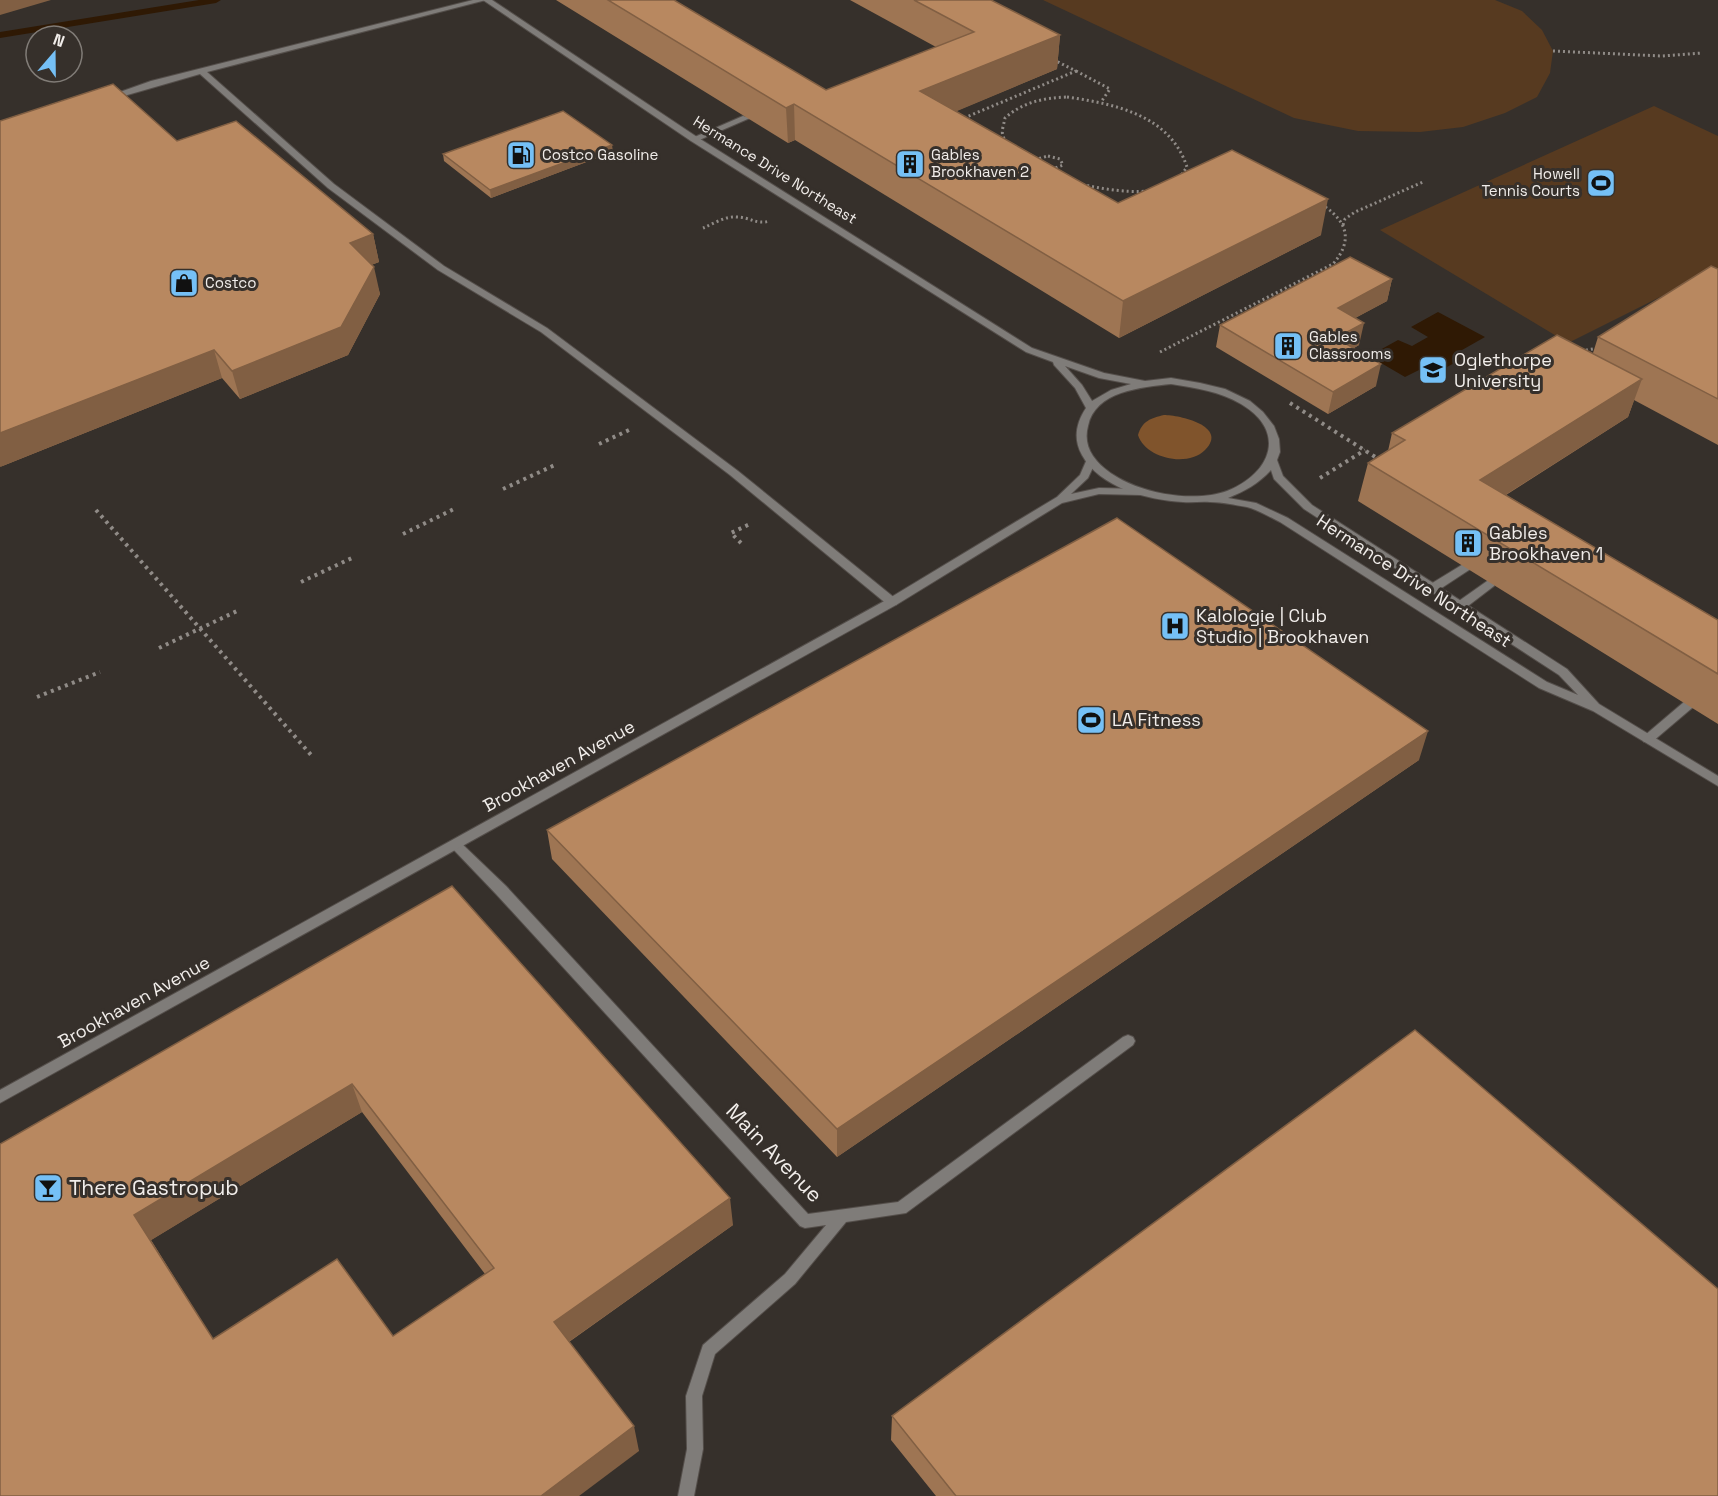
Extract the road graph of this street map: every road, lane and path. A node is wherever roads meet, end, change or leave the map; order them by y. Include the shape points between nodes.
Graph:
1 (482, 0) edge
2 (487, 0) edge
3 (1553, 51) dead end
4 (1702, 53) dead end
5 (1056, 61) edge
6 (201, 71) junction
7 (1076, 71) junction
8 (1014, 98) junction
9 (99, 101) edge
10 (1101, 102) junction
11 (1024, 103) junction
12 (746, 118) edge
13 (956, 122) edge
14 (694, 139) junction
15 (1038, 168) junction
16 (1027, 172) edge
17 (1423, 182) dead end
18 (1167, 187) junction
19 (1174, 190) edge
20 (1321, 204) edge
21 (773, 220) dead end
22 (1343, 226) junction
23 (703, 228) dead end
24 (1608, 342) edge
25 (1578, 351) edge
26 (1159, 353) dead end
27 (1052, 358) junction
28 (1141, 383) junction
29 (1289, 402) dead end
30 (1090, 408) junction
31 (630, 429) dead end
32 (599, 444) dead end
33 (1365, 450) junction
34 (1091, 461) junction
35 (1273, 462) junction
36 (1384, 462) edge
37 (557, 464) dead end
38 (1316, 481) dead end
39 (503, 489) dead end
40 (1141, 492) junction
41 (1208, 498) junction
42 (1059, 500) junction
43 (454, 509) dead end
44 (96, 510) dead end
45 (751, 524) dead end
46 (403, 534) dead end
47 (741, 543) dead end
48 (354, 557) dead end
49 (1465, 567) edge
50 (301, 582) dead end
51 (1490, 583) edge
52 (1433, 588) junction
53 (892, 602) junction
54 (1460, 606) junction
55 (237, 611) dead end
56 (199, 629) junction
57 (159, 648) dead end
58 (100, 672) dead end
59 (37, 697) dead end
60 (1688, 705) edge
61 (1597, 708) junction
62 (1647, 739) junction
63 (312, 756) dead end
64 (1718, 782) edge
65 (456, 845) junction
66 (1128, 1041) dead end
67 (0, 1097) edge
68 (842, 1216) junction
69 (686, 1496) edge

1 - 6 street
2 - 14 street, Hermance Drive Northeast
3 - 4 path via 1662,56
5 - 7 path
6 - 9 street
6 - 53 street via 332,186 441,268 544,330 734,473
7 - 8 path
7 - 10 path via 1110,89
8 - 11 path
8 - 13 path
10 - 11 path via 1067,97
10 - 18 path via 1154,123 1185,153 1187,167
11 - 15 path via 1005,118 1004,138 1009,147
12 - 14 street
14 - 27 street, Hermance Drive Northeast via 1029,351
15 - 15 path via 1036,162 1044,156 1057,157 1063,163 1054,169
15 - 16 path
15 - 18 path via 1122,191
17 - 22 path via 1355,212
18 - 19 path
20 - 22 path
21 - 23 path via 760,224 743,215 730,216
22 - 26 path via 1347,241 1344,252 1333,264
24 - 25 path
27 - 28 street, Hermance Drive Northeast via 1102,376
27 - 30 street, Hermance Drive Northeast via 1069,374
28 - 30 street, Hermance Drive Northeast via 1114,391
28 - 35 street, Hermance Drive Northeast via 1201,385 1237,398 1269,424 1276,443
29 - 33 path
30 - 34 street via 1082,422 1081,442
31 - 32 path
33 - 36 path
33 - 38 path
34 - 40 street, Hermance Drive Northeast via 1112,479
34 - 42 street via 1084,477
35 - 41 street, Hermance Drive Northeast via 1260,478 1246,486
35 - 52 street, Hermance Drive Northeast via 1278,477 1308,507
37 - 39 path
40 - 41 street, Hermance Drive Northeast via 1174,499
40 - 42 street, Brookhaven Avenue via 1099,491
41 - 61 street, Hermance Drive Northeast via 1252,505 1284,520 1542,685
42 - 53 street, Brookhaven Avenue
43 - 46 path
44 - 56 path
45 - 47 path via 731,533
48 - 50 path
49 - 52 street
51 - 54 street
52 - 54 street, Hermance Drive Northeast
53 - 65 street, Brookhaven Avenue
54 - 61 street, Hermance Drive Northeast via 1563,672
55 - 56 path
56 - 57 path
56 - 63 path
58 - 59 path
60 - 62 street
61 - 62 street, Hermance Drive Northeast
62 - 64 street, Hermance Drive Northeast
65 - 67 street, Brookhaven Avenue
65 - 68 street, Main Avenue via 805,1221
66 - 68 street via 901,1208
68 - 69 street via 790,1279 710,1350 694,1395 694,1449

